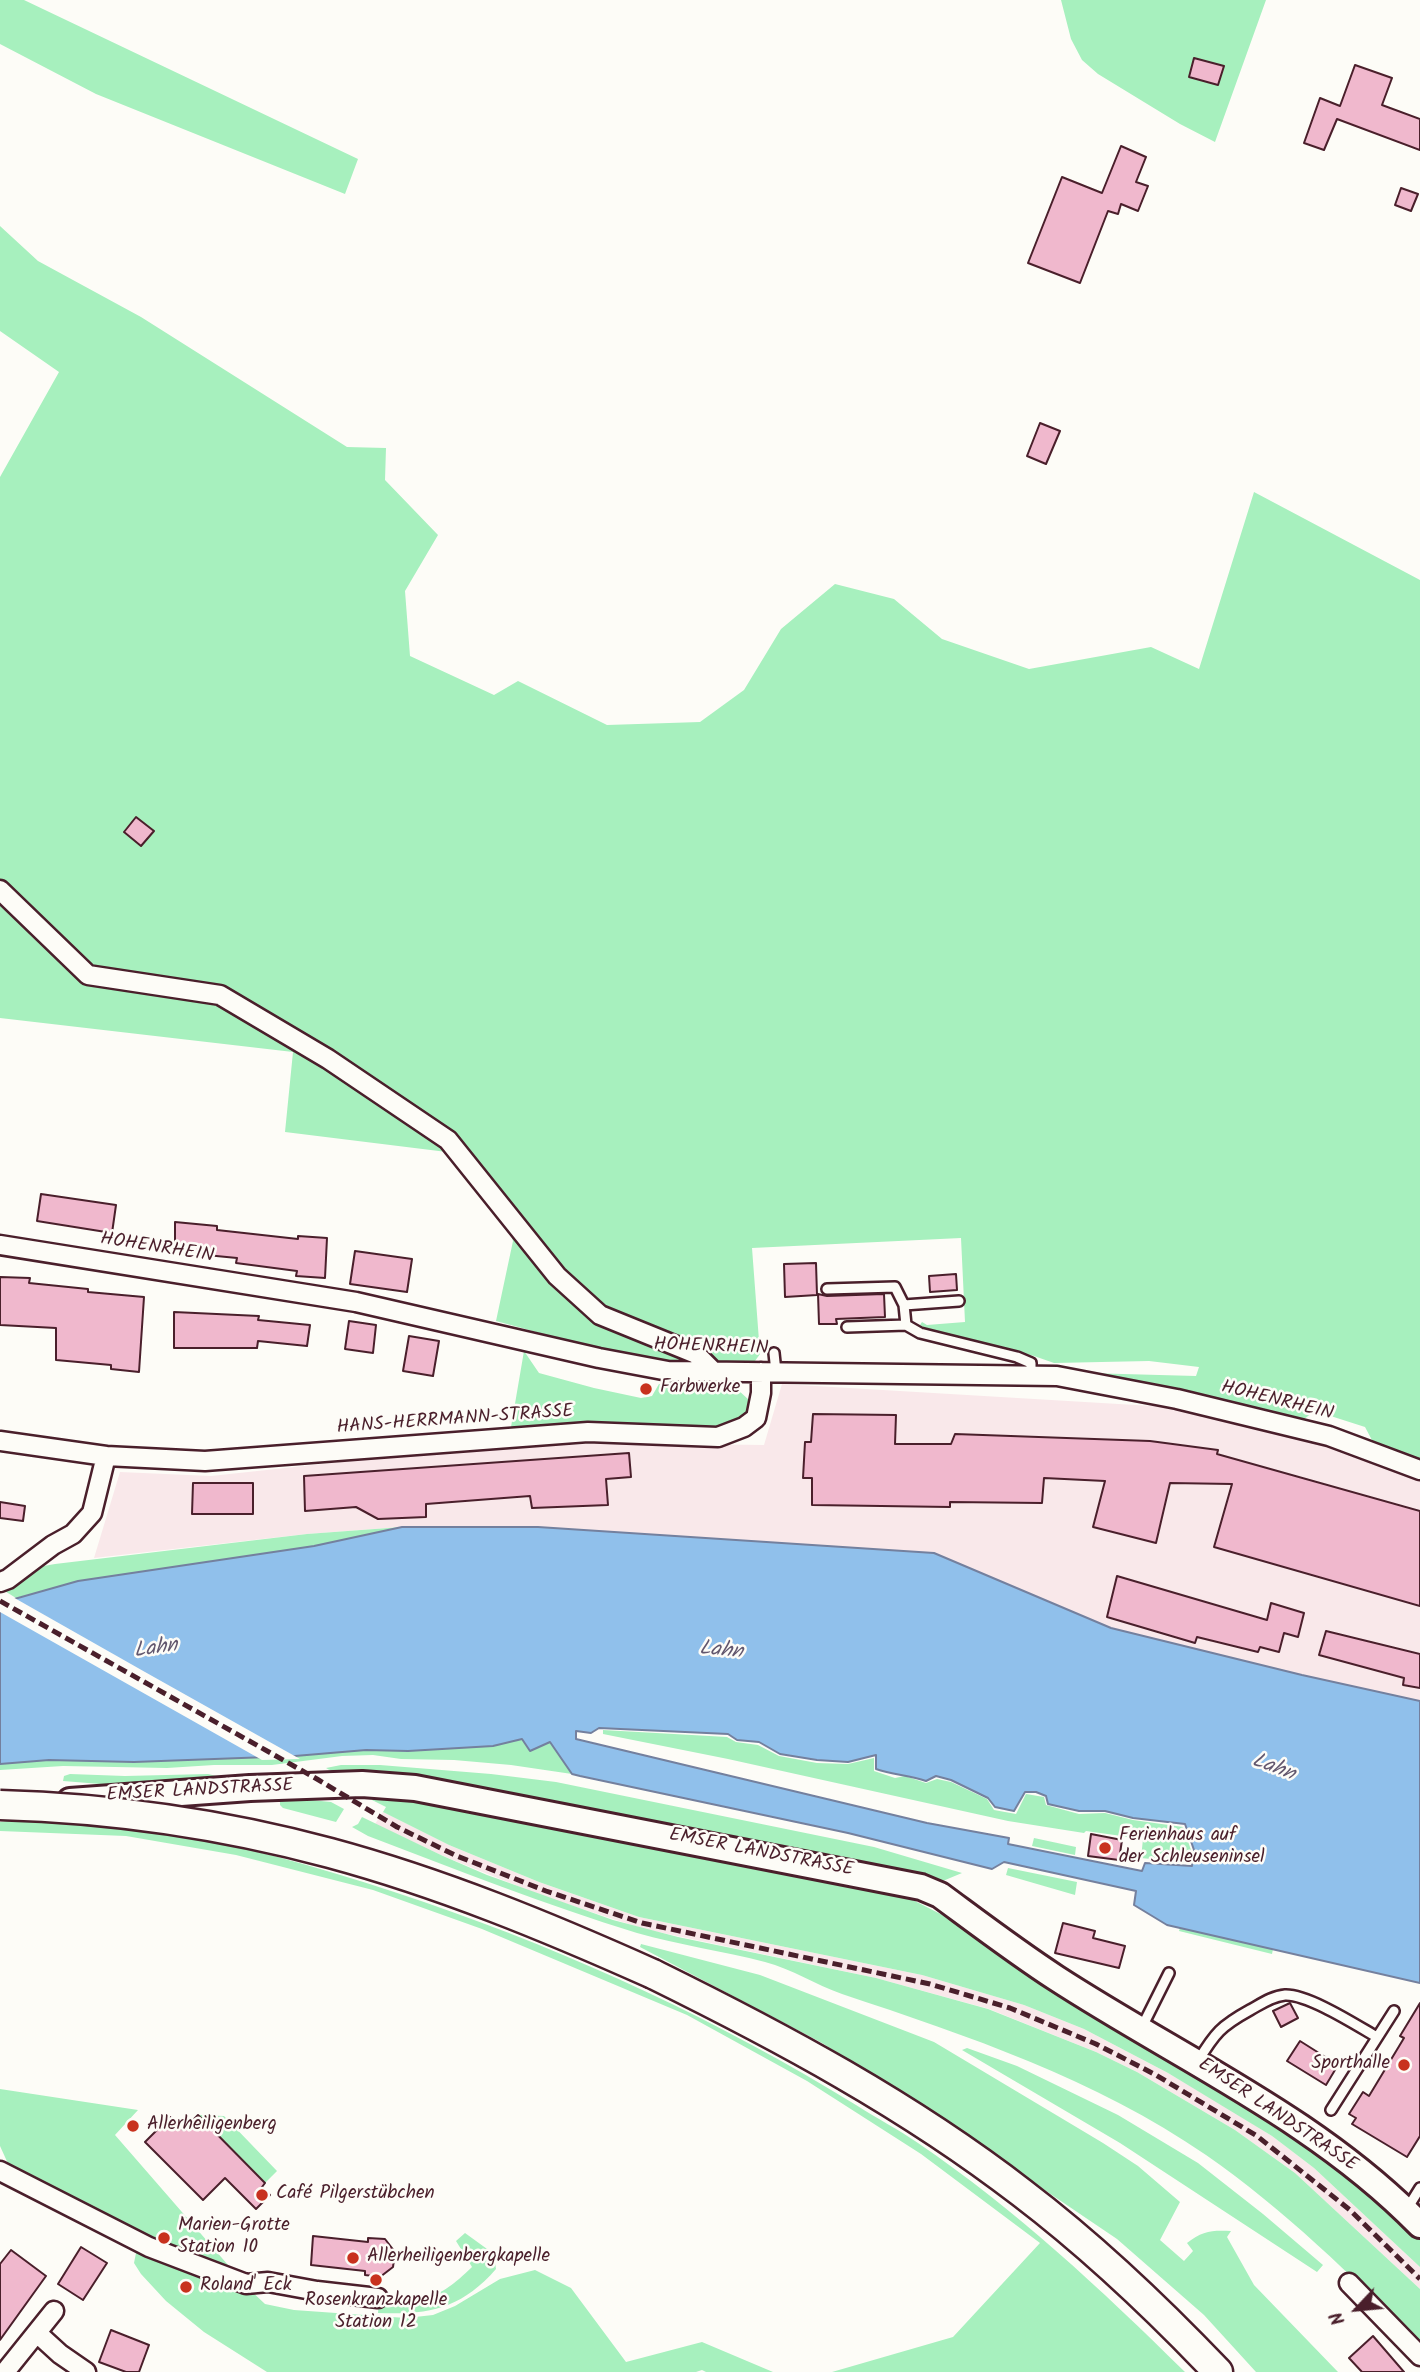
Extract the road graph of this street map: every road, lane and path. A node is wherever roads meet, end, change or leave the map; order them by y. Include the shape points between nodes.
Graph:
1 (0, 890) edge
2 (0, 1245) edge
3 (827, 1289) dead end
4 (959, 1301) dead end
5 (904, 1305) junction
6 (906, 1325) junction
7 (847, 1327) dead end
8 (774, 1353) dead end
9 (714, 1371) junction
10 (768, 1372) junction
11 (1031, 1374) junction
12 (0, 1441) edge
13 (106, 1456) junction
14 (1420, 1470) edge
15 (0, 1582) edge
16 (0, 1808) edge
17 (1168, 1973) dead end
18 (1394, 2011) dead end
19 (1141, 2029) junction
20 (1377, 2037) junction
21 (1197, 2063) junction
22 (1331, 2109) dead end
23 (0, 2171) edge
24 (1420, 2188) edge
25 (1413, 2218) edge
26 (1349, 2283) dead end
27 (378, 2298) dead end
28 (54, 2311) dead end
29 (37, 2333) junction
30 (1420, 2356) edge
31 (5, 2372) edge
32 (86, 2372) edge
33 (1218, 2372) edge

1 - 9 street via 88,975 220,995 328,1059 426,1125 448,1140 557,1276 600,1315 696,1354
2 - 9 street, HOHENRHEIN via 356,1302 668,1371
3 - 5 lane via 895,1287
4 - 5 lane
5 - 6 lane
6 - 7 lane
6 - 11 lane via 1017,1356 1031,1363
8 - 10 lane
9 - 10 street, HOHENRHEIN
10 - 11 street, HOHENRHEIN
10 - 13 street, HANS-HERRMANN-STRASSE via 756,1418 718,1437 588,1432 205,1461
11 - 14 street, HOHENRHEIN via 1190,1402 1329,1436
12 - 13 street, HANS-HERRMANN-STRASSE
13 - 15 street via 92,1513 74,1534
16 - 19 street, EMSER LANDSTRASSE via 150,1794 362,1784 415,1788 557,1814 920,1887 940,1895 1057,1979
16 - 33 main road, bridge via 160,1818 329,1853 506,1912 653,1974 749,2021 933,2130 1021,2192 1108,2263
17 - 19 lane
18 - 20 lane
19 - 21 street, EMSER LANDSTRASSE
20 - 21 lane via 1300,1998 1272,1997 1224,2024
20 - 22 lane
21 - 25 street, EMSER LANDSTRASSE via 1349,2162
23 - 27 street via 149,2246 246,2284 268,2282
24 - 25 lane
26 - 30 street
28 - 29 street
29 - 31 street
29 - 32 street

